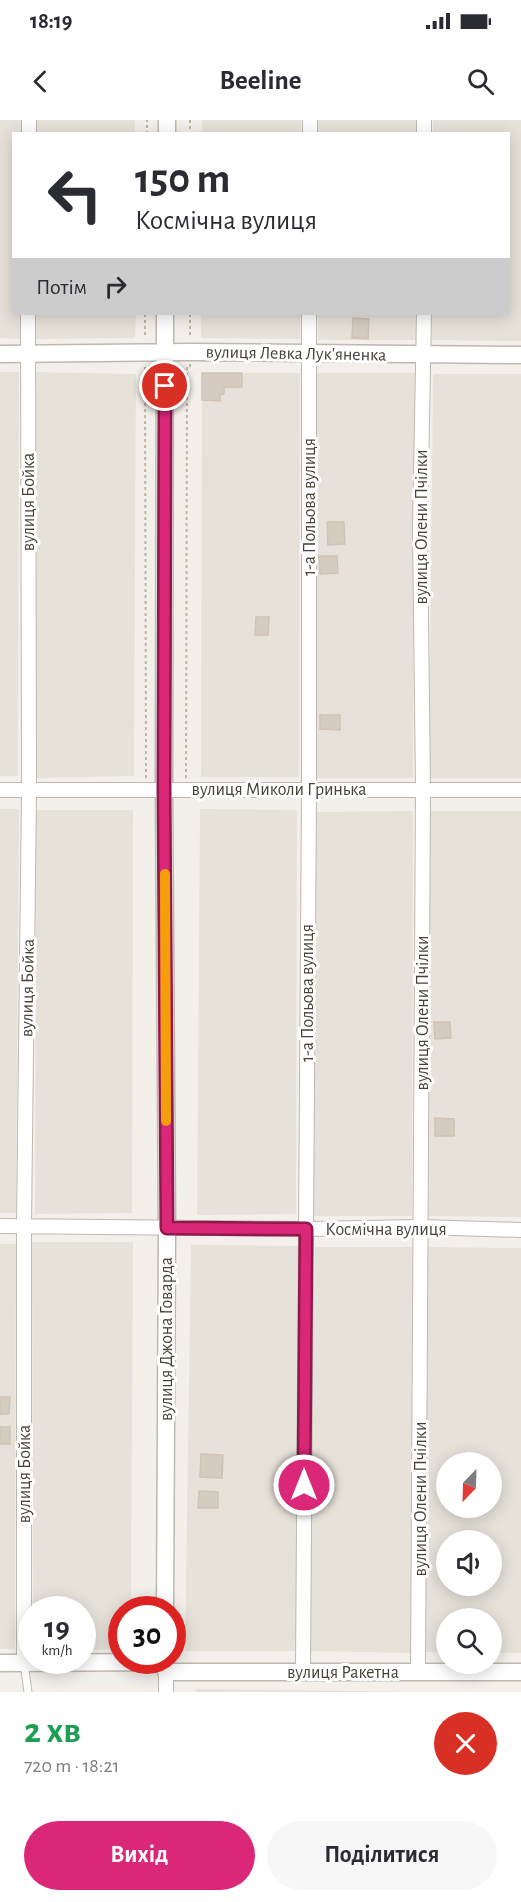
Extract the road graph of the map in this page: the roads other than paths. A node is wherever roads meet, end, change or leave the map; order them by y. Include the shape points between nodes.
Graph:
1 (28, 315) edge
2 (165, 315) edge
3 (309, 315) edge
4 (424, 315) edge
5 (165, 352) junction
6 (0, 354) edge
7 (28, 354) junction
8 (309, 354) junction
9 (424, 355) junction
10 (521, 355) edge
11 (164, 789) junction
12 (423, 789) junction
13 (0, 790) edge
14 (29, 790) junction
15 (521, 790) edge
16 (309, 791) junction
17 (0, 1226) edge
18 (24, 1226) junction
19 (422, 1227) junction
20 (167, 1228) junction
21 (306, 1229) junction
22 (521, 1230) edge
23 (24, 1596) edge
24 (165, 1596) edge
25 (0, 1663) edge
26 (18, 1663) edge
27 (186, 1666) edge
28 (303, 1672) junction
29 (418, 1672) junction
30 (521, 1672) edge
31 (25, 1674) edge
32 (165, 1674) edge
33 (27, 1692) edge
34 (166, 1692) edge

1 - 7 street, вулиця Бойка
2 - 5 street, вулиця Джона Говарда
3 - 8 street, 1-а Польова вулиця
4 - 9 street, вулиця Олени Пчілки
5 - 7 street, вулиця Левка Лук'яненка
5 - 8 street, вулиця Левка Лук'яненка
5 - 11 street, вулиця Джона Говарда
6 - 7 street, вулиця Левка Лук'яненка
7 - 14 street, вулиця Бойка
8 - 9 street, вулиця Левка Лук'яненка
8 - 16 street, 1-а Польова вулиця
9 - 10 street, вулиця Левка Лук'яненка
9 - 12 street, вулиця Олени Пчілки via 420,527
11 - 14 street, вулиця Миколи Гринька
11 - 16 street, вулиця Миколи Гринька
11 - 20 street, вулиця Джона Говарда
12 - 15 street, вулиця Миколи Гринька
12 - 16 street, вулиця Миколи Гринька
12 - 19 street, вулиця Олени Пчілки
13 - 14 street, вулиця Миколи Гринька
14 - 18 street, вулиця Бойка
16 - 21 street, 1-а Польова вулиця
17 - 18 street, Космічна вулиця
18 - 20 street, Космічна вулиця
18 - 23 street, вулиця Бойка
19 - 21 street, Космічна вулиця
19 - 22 street, Космічна вулиця
19 - 29 street, вулиця Олени Пчілки
20 - 21 street, Космічна вулиця
20 - 24 street, вулиця Джона Говарда
21 - 28 street, 1-а Польова вулиця
25 - 26 street, вулиця Ракетна
27 - 28 street, вулиця Ракетна
28 - 29 street, вулиця Ракетна
29 - 30 street, вулиця Ракетна
31 - 33 lane
32 - 34 street

